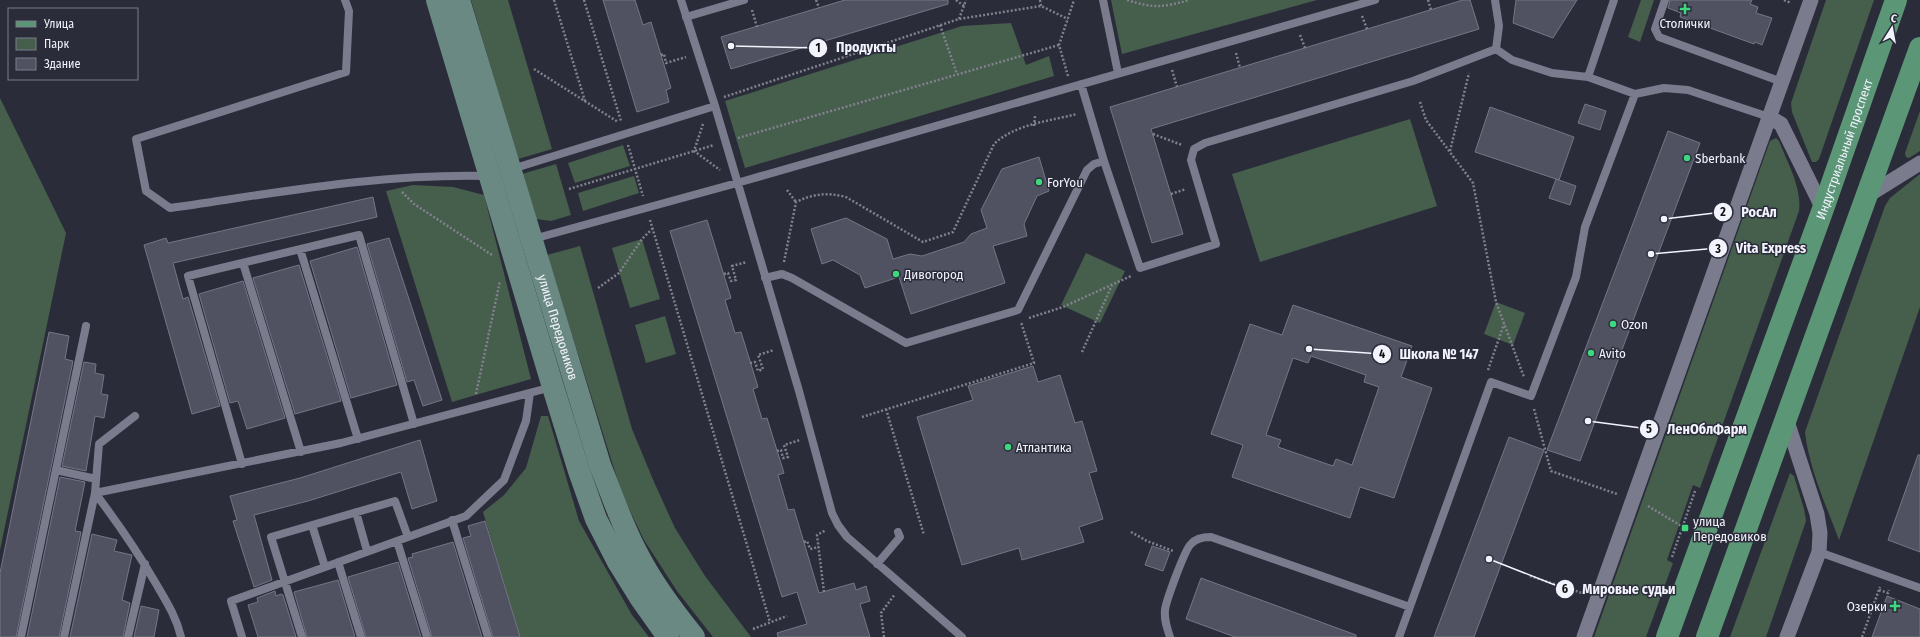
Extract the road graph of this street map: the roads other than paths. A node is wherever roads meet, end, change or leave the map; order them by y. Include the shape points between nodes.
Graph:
1 (345, 0) edge
2 (437, 0) edge
3 (459, 0) edge
4 (681, 0) edge
5 (744, 0) edge
6 (1103, 0) edge
7 (1375, 0) edge
8 (1495, 0) edge
9 (1614, 0) edge
10 (1665, 0) edge
11 (1811, 0) edge
12 (1896, 0) edge
13 (686, 17) junction
14 (1920, 48) edge
15 (1496, 49) junction
16 (1118, 73) junction
17 (1588, 77) junction
18 (1782, 82) junction
19 (1081, 84) junction
20 (1635, 94) junction
21 (715, 106) junction
22 (1769, 117) junction
23 (1104, 161) junction
24 (1920, 162) edge
25 (500, 173) junction
26 (737, 183) junction
27 (1867, 196) junction
28 (1823, 209) junction
29 (516, 246) junction
30 (300, 249) junction
31 (243, 263) junction
32 (765, 278) junction
33 (86, 326) dead end
34 (563, 383) junction
35 (530, 393) junction
36 (135, 416) dead end
37 (1786, 418) junction
38 (414, 424) junction
39 (358, 439) junction
40 (301, 452) junction
41 (242, 464) junction
42 (56, 470) junction
43 (96, 479) junction
44 (95, 493) junction
45 (356, 512) junction
46 (452, 520) junction
47 (312, 525) junction
48 (898, 532) dead end
49 (408, 537) junction
50 (396, 541) junction
51 (367, 551) junction
52 (1819, 552) junction
53 (338, 562) junction
54 (145, 564) junction
55 (877, 564) junction
56 (325, 567) junction
57 (285, 582) junction
58 (1920, 588) edge
59 (1410, 607) junction
60 (21, 637) edge
61 (64, 637) edge
62 (128, 637) edge
63 (181, 637) edge
64 (242, 637) edge
65 (302, 637) edge
66 (361, 637) edge
67 (426, 637) edge
68 (488, 637) edge
69 (668, 637) edge
70 (694, 637) edge
71 (962, 637) edge
72 (1170, 637) edge
73 (1399, 637) edge
74 (1584, 637) edge
75 (1667, 637) edge
76 (1707, 637) edge
77 (1787, 637) edge

1 - 25 lane via 349,11 346,72 136,139 146,191 170,208 389,179
2 - 25 street, улица Передовиков
3 - 25 street, улица Передовиков
4 - 13 lane
5 - 13 lane
6 - 16 lane
7 - 16 lane
8 - 15 lane via 1499,26
9 - 17 lane
10 - 18 lane via 1655,29 1659,37
11 - 18 street
12 - 28 main road, Индустриальный проспект
13 - 21 lane
14 - 27 main road
15 - 17 lane via 1512,60 1552,73
15 - 23 lane via 1413,80 1205,143 1194,149 1191,160 1216,244 1140,268
16 - 19 lane
17 - 20 lane
18 - 22 street
19 - 23 lane
19 - 26 lane
20 - 22 lane via 1664,88 1688,90
20 - 59 lane via 1585,227 1576,277 1531,396 1491,382
21 - 25 lane
21 - 26 lane
22 - 28 street via 1781,124
22 - 74 street
23 - 32 lane via 1094,164 1087,170 1018,310 906,343 792,278 782,274
24 - 27 street
25 - 29 street, улица Передовиков
26 - 29 lane
26 - 32 lane
27 - 37 main road
28 - 75 main road, Индустриальный проспект
29 - 34 street, улица Передовиков
30 - 31 lane
30 - 38 lane via 359,235
30 - 39 lane
31 - 40 lane
31 - 41 lane via 188,276
32 - 55 lane via 832,513 847,537
33 - 42 lane
34 - 35 lane
34 - 69 street, улица Передовиков via 579,471 596,519 618,562
34 - 70 street, улица Передовиков via 637,554 658,589
35 - 38 lane
35 - 46 lane via 526,421 504,480 466,516
36 - 43 lane via 99,444
37 - 52 street via 1817,514
37 - 76 main road
38 - 39 lane
39 - 40 lane
40 - 41 lane
41 - 44 lane
42 - 43 lane
42 - 60 lane
43 - 44 lane
44 - 54 lane
44 - 61 lane
45 - 47 lane
45 - 49 lane via 395,501
45 - 51 lane
46 - 49 lane
46 - 68 lane
47 - 56 lane
47 - 57 lane via 271,537
48 - 55 lane via 900,537
49 - 50 lane
50 - 51 lane
50 - 67 lane
51 - 53 lane
52 - 58 lane
52 - 77 street
53 - 56 lane
53 - 66 lane
54 - 62 lane
54 - 63 lane via 176,618
55 - 71 lane
56 - 57 lane
57 - 64 lane via 231,601
57 - 65 lane
59 - 72 lane via 1211,537 1201,538 1190,544 1165,609 1165,624
59 - 73 lane

